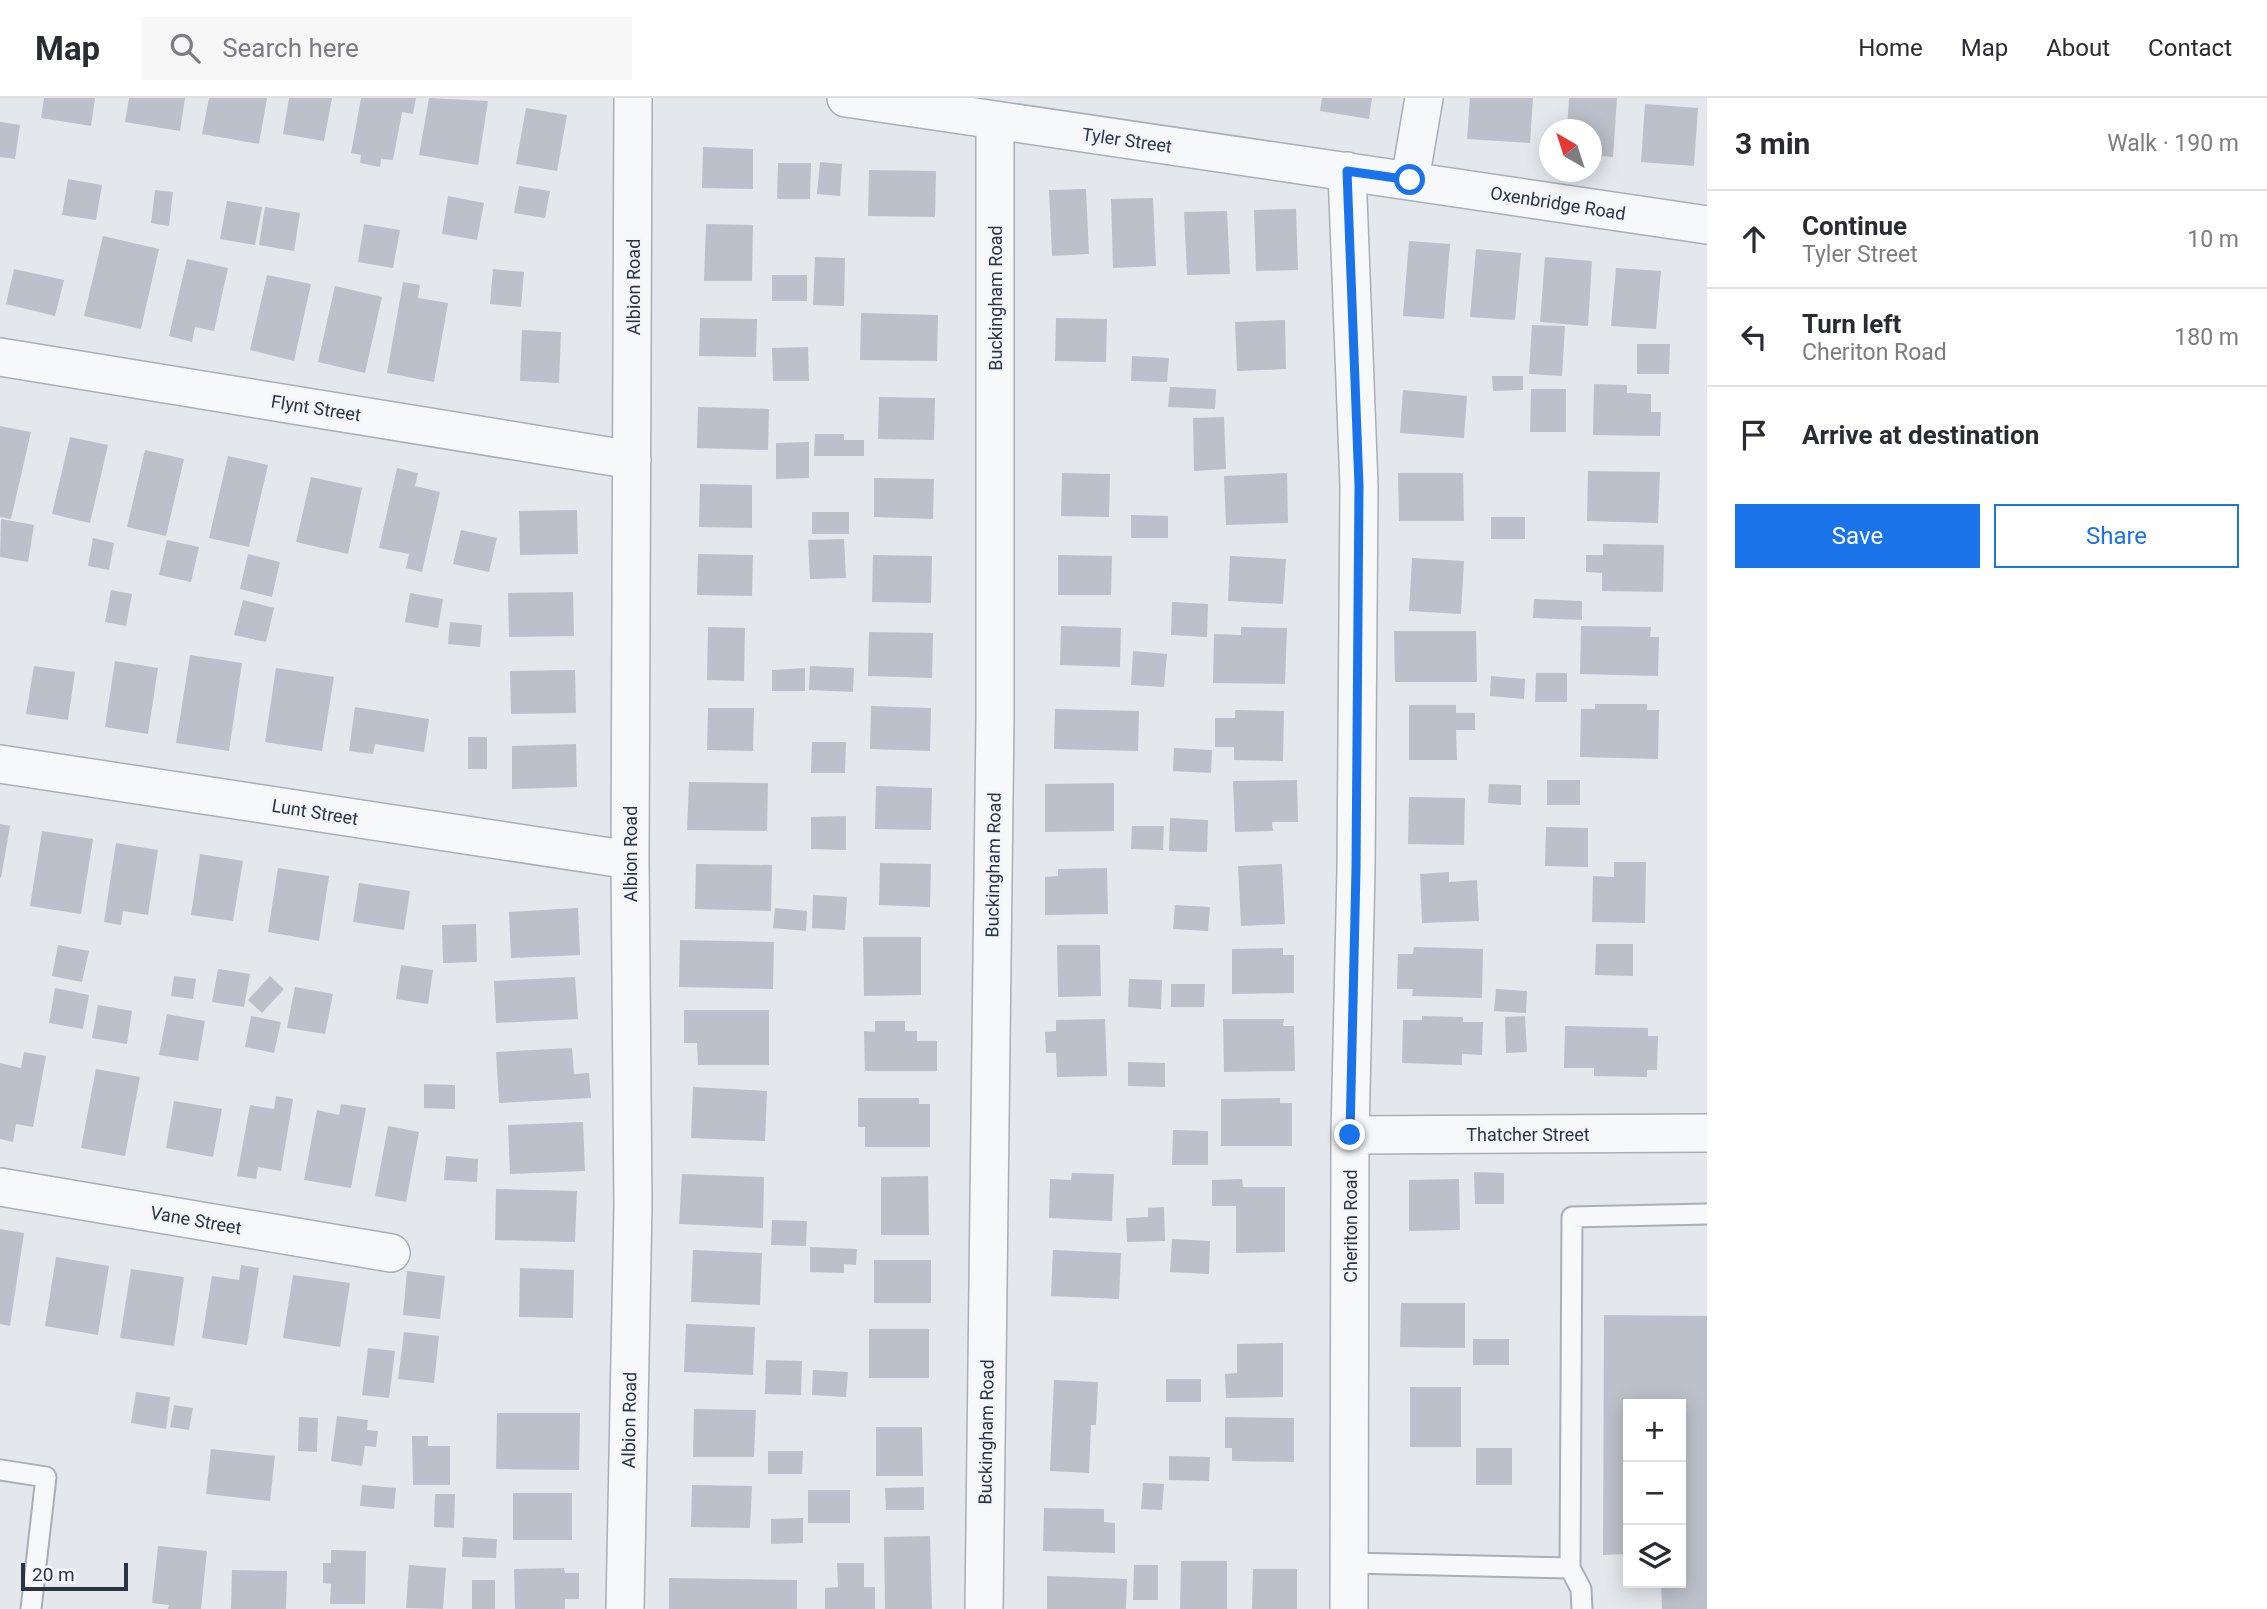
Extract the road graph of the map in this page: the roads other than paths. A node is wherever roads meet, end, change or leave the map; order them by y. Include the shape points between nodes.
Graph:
1 (633, 98) edge
2 (846, 98) edge
3 (1423, 98) edge
4 (995, 121) junction
5 (1347, 171) junction
6 (1410, 180) junction
7 (1707, 225) edge
8 (0, 357) edge
9 (632, 460) junction
10 (0, 764) edge
11 (630, 860) junction
12 (1707, 1133) edge
13 (1350, 1135) junction
14 (0, 1187) edge
15 (1707, 1214) edge
16 (391, 1253) dead end
17 (1, 1470) edge
18 (1349, 1563) junction
19 (1570, 1568) junction
20 (31, 1609) edge
21 (625, 1609) edge
22 (984, 1609) edge
23 (1349, 1609) edge
24 (1582, 1609) edge

1 - 9 street, Albion Road
2 - 4 street, Tyler Street
3 - 6 street
4 - 5 street, Tyler Street
4 - 22 street, Buckingham Road via 995,718
5 - 6 street, Tyler Street
5 - 13 street, Cheriton Road via 1359,486
6 - 7 street, Oxenbridge Road
8 - 9 street, Flynt Street
9 - 11 street, Albion Road
10 - 11 street, Lunt Street
11 - 21 street, Albion Road via 633,1206
12 - 13 street, Thatcher Street
13 - 18 street, Cheriton Road
14 - 16 street, Vane Street
15 - 19 lane via 1572,1217
17 - 20 lane via 46,1477
18 - 19 lane
18 - 23 street, Cheriton Road
19 - 24 lane via 1581,1589

